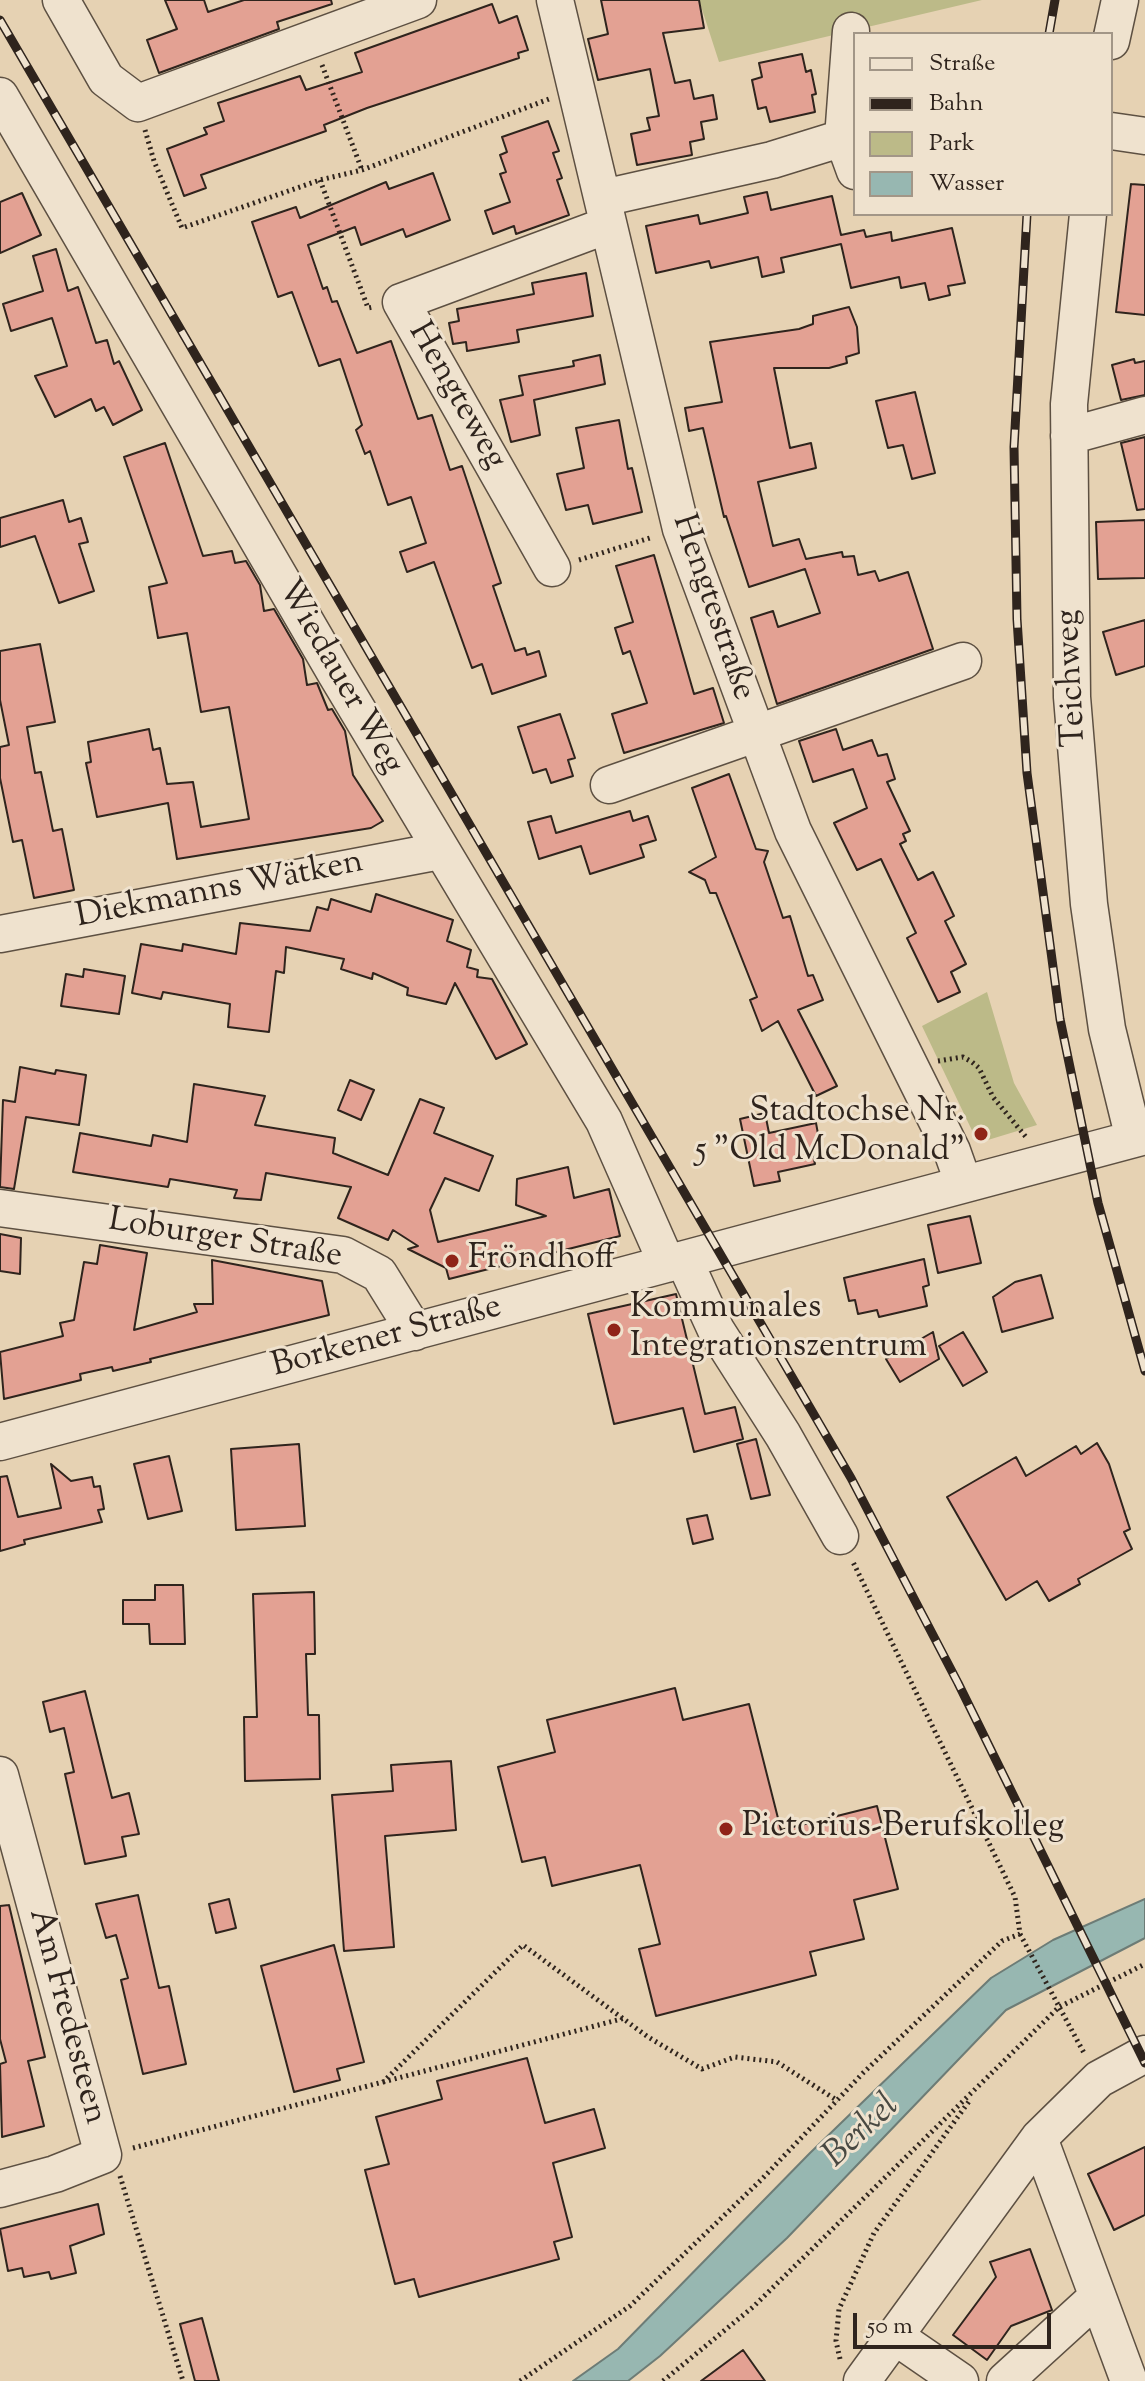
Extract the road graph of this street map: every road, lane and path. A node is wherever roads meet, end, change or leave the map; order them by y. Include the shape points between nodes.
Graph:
1 (61, 0) edge
2 (418, 0) edge
3 (555, 0) edge
4 (1120, 0) edge
5 (851, 31) dead end
6 (1113, 32) edge
7 (311, 38) junction
8 (577, 90) junction
9 (0, 96) edge
10 (138, 103) junction
11 (1113, 131) edge
12 (1145, 136) edge
13 (15, 152) edge
14 (849, 155) edge
15 (362, 170) junction
16 (320, 180) junction
17 (606, 211) junction
18 (1088, 216) edge
19 (401, 302) junction
20 (1145, 415) edge
21 (1069, 436) junction
22 (681, 529) junction
23 (552, 568) joint
24 (963, 661) dead end
25 (755, 734) junction
26 (609, 785) dead end
27 (440, 851) junction
28 (0, 934) edge
29 (913, 1073) junction
30 (1140, 1138) edge
31 (1035, 1165) junction
32 (963, 1182) junction
33 (0, 1208) edge
34 (676, 1262) junction
35 (415, 1332) junction
36 (0, 1442) edge
37 (840, 1536) joint
38 (0, 1775) edge
39 (1020, 1934) junction
40 (1145, 1964) edge
41 (1059, 2007) junction
42 (626, 2018) junction
43 (1145, 2054) edge
44 (1099, 2079) junction
45 (383, 2082) junction
46 (979, 2087) junction
47 (838, 2101) junction
48 (1039, 2138) junction
49 (103, 2155) junction
50 (0, 2189) edge
51 (1096, 2298) junction
52 (896, 2337) junction
53 (852, 2374) edge
54 (183, 2381) edge
55 (520, 2381) edge
56 (663, 2381) edge
57 (960, 2381) edge
58 (1005, 2381) edge
59 (1129, 2381) edge

1 - 10 street via 106,79
2 - 7 street
3 - 8 street, Hengtestraße
4 - 6 street
5 - 14 street, Hengteweg
7 - 10 street
7 - 15 path
8 - 15 path
8 - 17 street, Hengtestraße
9 - 13 street, Wiedauer Weg
10 - 16 path via 154,161 182,228
11 - 12 street
13 - 27 street, Wiedauer Weg
14 - 17 street, Hengteweg via 772,160
15 - 16 path
16 - 19 path via 368,308
17 - 19 street, Hengteweg
17 - 22 street, Hengtestraße
18 - 21 street, Teichweg
19 - 23 street, Hengteweg
20 - 21 street
21 - 30 street, Teichweg via 1072,697 1089,904 1107,1029
22 - 23 path
22 - 25 street, Hengtestraße
24 - 25 street
25 - 26 street
25 - 29 street, Hengtestraße via 793,831
27 - 28 street, Diekmanns Wätken
27 - 34 street, Wiedauer Weg via 604,1121
29 - 31 path via 950,1057 972,1062 1026,1137
29 - 32 street, Hengtestraße
30 - 31 street, Borkener Straße
31 - 32 street, Borkener Straße
32 - 34 street, Borkener Straße
33 - 35 street, Loburger Straße via 343,1255 379,1274
34 - 35 street, Borkener Straße
34 - 37 street, Wiedauer Weg
35 - 36 street, Borkener Straße
37 - 39 path via 1015,1897
38 - 49 street, Am Fredesteen
39 - 41 path
39 - 47 path via 1002,1941
40 - 41 path
41 - 44 path
41 - 46 path
42 - 45 path
42 - 45 path via 523,1945
42 - 47 path via 702,2069 735,2057 777,2062
43 - 44 street
44 - 48 street
45 - 49 path
46 - 53 path via 874,2233 839,2309 836,2341
46 - 56 path via 753,2307
47 - 55 path via 630,2306
48 - 51 street
48 - 52 street
49 - 50 street, Am Fredesteen
49 - 54 path via 122,2178
51 - 58 street
51 - 59 street
52 - 53 street
52 - 57 street

